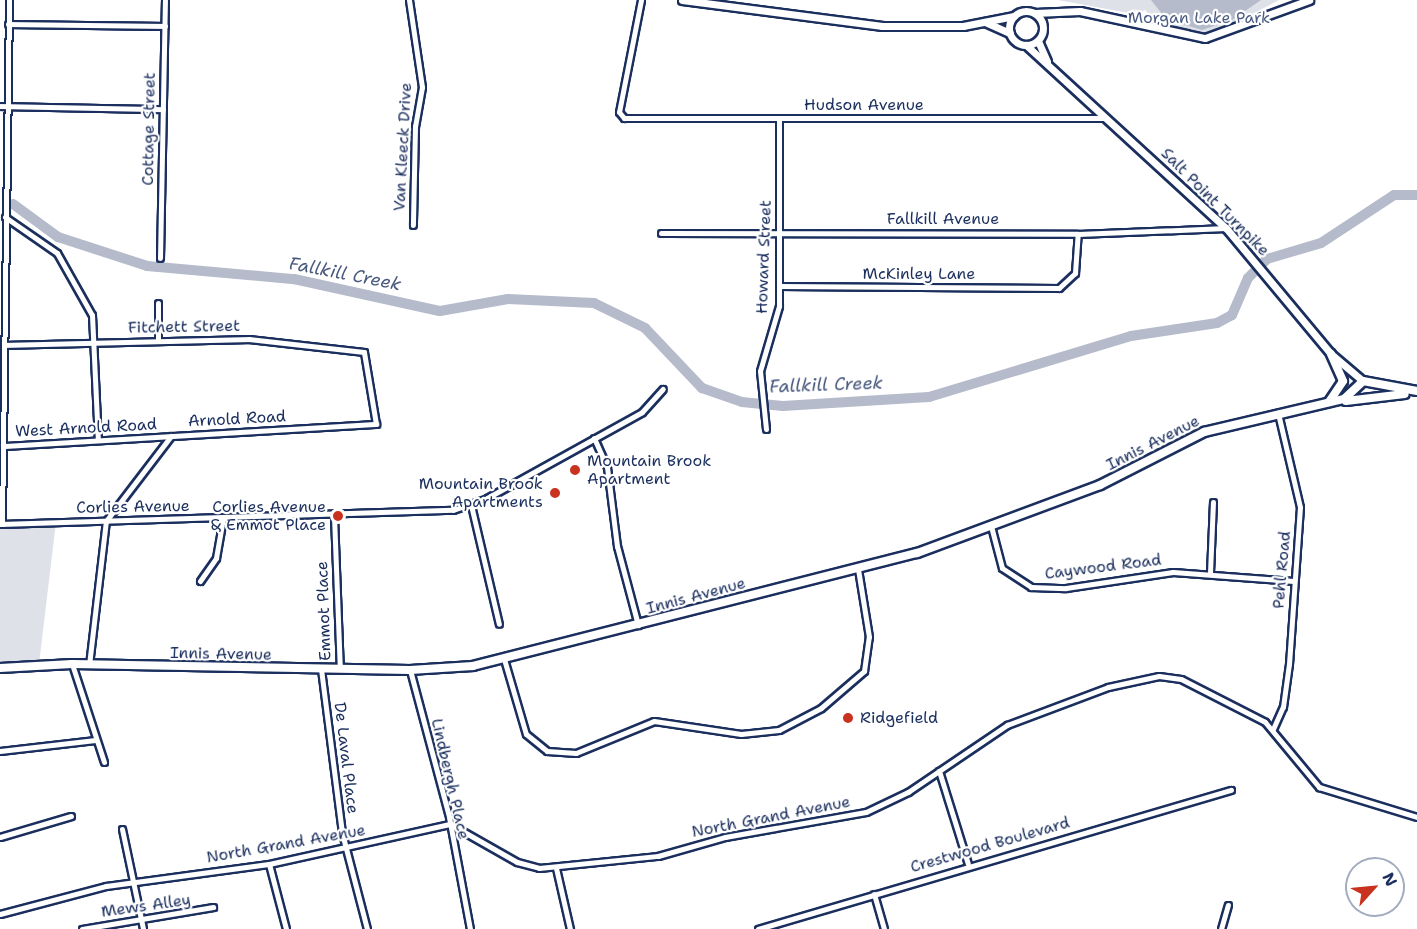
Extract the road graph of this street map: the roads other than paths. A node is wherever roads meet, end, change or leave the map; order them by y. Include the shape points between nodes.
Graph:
1 (9, 0) edge
2 (165, 0) edge
3 (409, 0) edge
4 (641, 0) edge
5 (682, 0) edge
6 (1309, 0) edge
7 (1058, 12) junction
8 (1035, 13) junction
9 (1014, 16) junction
10 (985, 22) junction
11 (9, 24) junction
12 (165, 26) junction
13 (1043, 26) junction
14 (1010, 33) junction
15 (1038, 41) junction
16 (1026, 45) junction
17 (1048, 63) junction
18 (3, 106) edge
19 (163, 110) junction
20 (779, 118) junction
21 (1108, 118) junction
22 (3, 175) edge
23 (5, 217) junction
24 (413, 225) dead end
25 (1226, 228) junction
26 (661, 233) dead end
27 (780, 233) junction
28 (1078, 234) junction
29 (160, 258) dead end
30 (779, 286) junction
31 (158, 303) dead end
32 (158, 341) junction
33 (96, 343) junction
34 (4, 345) junction
35 (1331, 354) junction
36 (1363, 381) junction
37 (663, 389) dead end
38 (1417, 392) edge
39 (1326, 404) junction
40 (1278, 413) junction
41 (376, 424) joint
42 (766, 429) dead end
43 (171, 436) junction
44 (594, 438) junction
45 (98, 440) junction
46 (3, 446) junction
47 (1213, 502) dead end
48 (471, 505) junction
49 (334, 516) junction
50 (223, 519) junction
51 (106, 521) junction
52 (1, 524) edge
53 (992, 526) junction
54 (858, 569) junction
55 (1210, 573) junction
56 (200, 581) dead end
57 (1294, 581) junction
58 (499, 624) dead end
59 (638, 625) junction
60 (504, 659) junction
61 (72, 664) junction
62 (89, 665) junction
63 (0, 668) edge
64 (321, 669) junction
65 (340, 669) junction
66 (410, 670) junction
67 (1273, 729) junction
68 (95, 740) junction
69 (0, 751) edge
70 (104, 762) dead end
71 (939, 771) junction
72 (1231, 790) dead end
73 (71, 816) dead end
74 (1417, 817) edge
75 (450, 824) junction
76 (122, 829) dead end
77 (0, 837) edge
78 (345, 850) junction
79 (269, 864) junction
80 (968, 864) junction
81 (556, 868) junction
82 (136, 882) junction
83 (874, 894) junction
84 (1228, 905) dead end
85 (213, 907) dead end
86 (0, 914) edge
87 (141, 920) junction
88 (781, 922) junction
89 (82, 929) edge
90 (143, 929) edge
91 (286, 929) edge
92 (367, 929) edge
93 (470, 929) edge
94 (570, 929) edge
95 (758, 929) edge
96 (783, 929) edge
97 (884, 929) edge
98 (1221, 929) edge

1 - 11 street
2 - 12 street, Cottage Street
3 - 24 street, Van Kleeck Drive via 422,87 415,126
4 - 20 street, Hudson Avenue via 620,116
5 - 10 street via 882,26
6 - 7 street via 1205,38 1080,11
7 - 8 street
7 - 13 street
8 - 9 street
8 - 13 street
9 - 10 street
9 - 14 street
10 - 14 street
11 - 12 street
11 - 18 street
12 - 19 street, Cottage Street
13 - 15 street
14 - 16 street
15 - 16 street
15 - 17 street, Salt Point Turnpike
16 - 17 street, Salt Point Turnpike
17 - 21 street, Salt Point Turnpike
18 - 19 street
18 - 22 street
19 - 29 street, Cottage Street
20 - 21 street, Hudson Avenue
20 - 27 street, Howard Street
21 - 25 street, Salt Point Turnpike
22 - 23 street
23 - 33 street via 61,257 92,315
23 - 34 street
25 - 28 street, Fallkill Avenue
25 - 35 street, Salt Point Turnpike
26 - 27 street, Fallkill Avenue
27 - 28 street, Fallkill Avenue
27 - 30 street, Howard Street
28 - 30 street, McKinley Lane via 1075,273 1059,288
30 - 42 street, Howard Street via 777,320 760,371
31 - 32 street
32 - 33 street, Fitchett Street
32 - 41 street, Fitchett Street via 260,339 364,352
33 - 34 street, Fitchett Street
33 - 45 street
34 - 46 street
35 - 36 street, Salt Point Turnpike
35 - 39 main road via 1343,381
36 - 38 main road, Salt Point Turnpike
36 - 39 main road, Innis Avenue via 1353,394
37 - 44 street, Corlies Avenue via 651,406
38 - 39 main road
39 - 40 main road, Innis Avenue
40 - 53 main road, Innis Avenue via 1204,432 1100,485
40 - 57 street, Pehl Road via 1300,507
41 - 43 street, Arnold Road
43 - 45 street, West Arnold Road
43 - 51 street, Arnold Road
44 - 48 street, Corlies Avenue
44 - 59 street via 607,467 617,546
45 - 46 street, West Arnold Road
46 - 52 street
47 - 55 street
48 - 49 street, Corlies Avenue
48 - 58 street
49 - 50 street, Corlies Avenue
49 - 65 street, Emmot Place
50 - 51 street, Corlies Avenue
50 - 56 street via 216,558
51 - 52 street, Corlies Avenue
51 - 62 street
53 - 54 main road, Innis Avenue
53 - 55 street, Caywood Road via 1002,568 1031,587 1066,588 1148,573
54 - 59 main road, Innis Avenue
54 - 60 street via 869,637 864,671 821,708 779,730 741,734 654,721 576,753 547,751 525,734
55 - 57 street, Caywood Road
57 - 67 street, Pehl Road via 1284,707
59 - 60 main road, Innis Avenue
60 - 66 main road, Innis Avenue
61 - 62 main road, Innis Avenue
61 - 63 main road, Innis Avenue
61 - 68 street
62 - 64 main road, Innis Avenue
64 - 65 main road, Innis Avenue
64 - 78 street, De Laval Place
65 - 66 main road, Innis Avenue
66 - 75 street, Lindbergh Place
67 - 71 street, North Grand Avenue via 1180,679 1148,677 1015,722
67 - 74 street, North Grand Avenue via 1299,769 1319,787
68 - 69 street
68 - 70 street
71 - 80 street
71 - 81 street, North Grand Avenue via 889,803 846,818 725,837 658,856
72 - 80 street, Crestwood Boulevard
73 - 77 street
75 - 78 street, North Grand Avenue
75 - 81 street, North Grand Avenue via 517,862
75 - 93 street, Lindbergh Place
76 - 82 street
78 - 79 street, North Grand Avenue
78 - 92 street, De Laval Place
79 - 82 street, North Grand Avenue
79 - 91 street
80 - 83 street, Crestwood Boulevard
81 - 94 street
82 - 86 street, North Grand Avenue
82 - 87 street
83 - 88 street, Crestwood Boulevard
83 - 97 street
84 - 98 street
85 - 87 street, Mews Alley
87 - 89 street, Mews Alley
87 - 90 street
88 - 95 street, Crestwood Boulevard
88 - 96 street

